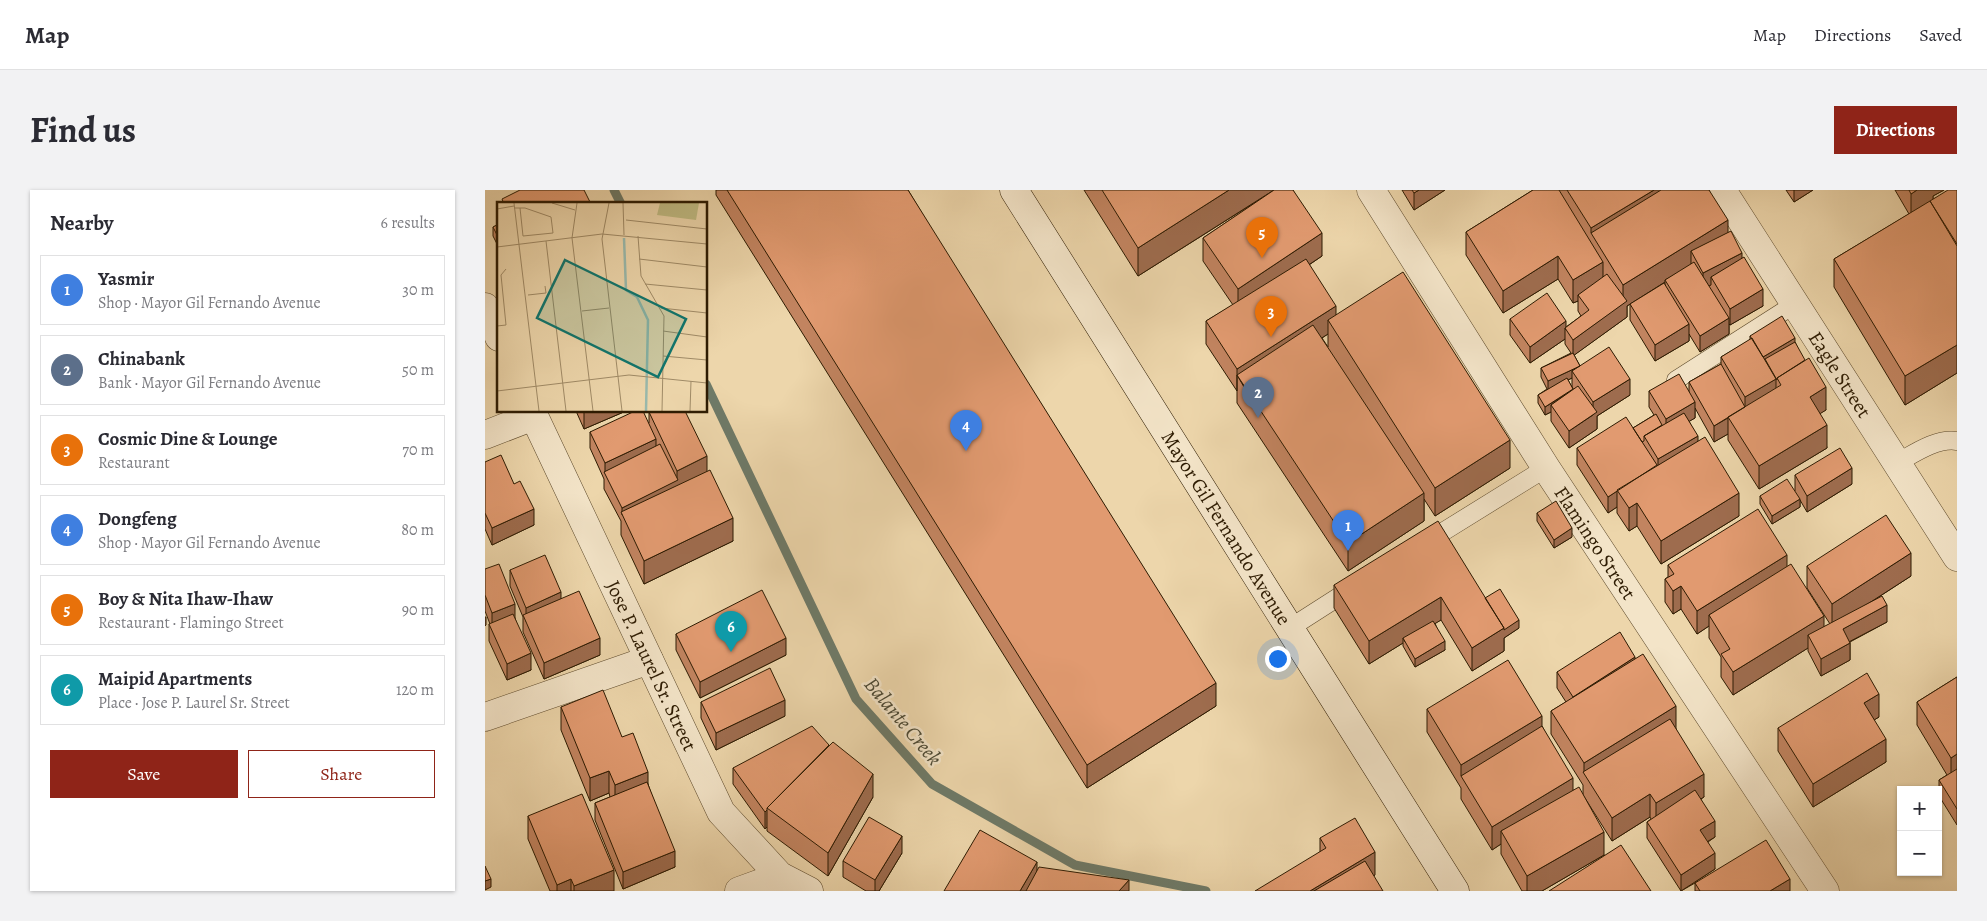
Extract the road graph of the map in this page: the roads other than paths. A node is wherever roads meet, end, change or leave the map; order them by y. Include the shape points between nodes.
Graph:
1 (1014, 190) edge
2 (1371, 190) edge
3 (1722, 190) edge
4 (1795, 304) junction
5 (485, 307) edge
6 (497, 333) edge
7 (1676, 380) edge
8 (533, 414) edge
9 (485, 435) edge
10 (1957, 441) edge
11 (1897, 463) junction
12 (1546, 468) junction
13 (1412, 551) edge
14 (1957, 557) edge
15 (1370, 577) edge
16 (1290, 628) junction
17 (649, 660) junction
18 (485, 717) edge
19 (781, 876) junction
20 (739, 891) edge
21 (809, 891) edge
22 (1455, 891) edge
23 (1825, 891) edge

1 - 16 street, Mayor Gil Fernando Avenue
2 - 12 street, Flamingo Street
3 - 4 street, Eagle Street
4 - 7 lane
4 - 11 street, Eagle Street
5 - 6 street
8 - 9 street
8 - 17 street, Jose P. Laurel Sr. Street
10 - 11 lane via 1947,440 1931,445
11 - 14 street, Eagle Street
12 - 13 lane
12 - 23 street, Flamingo Street
15 - 16 lane
16 - 22 street, Mayor Gil Fernando Avenue
17 - 18 street
17 - 19 street, Jose P. Laurel Sr. Street via 721,812
19 - 20 street
19 - 21 street, Jose P. Laurel Sr. Street

